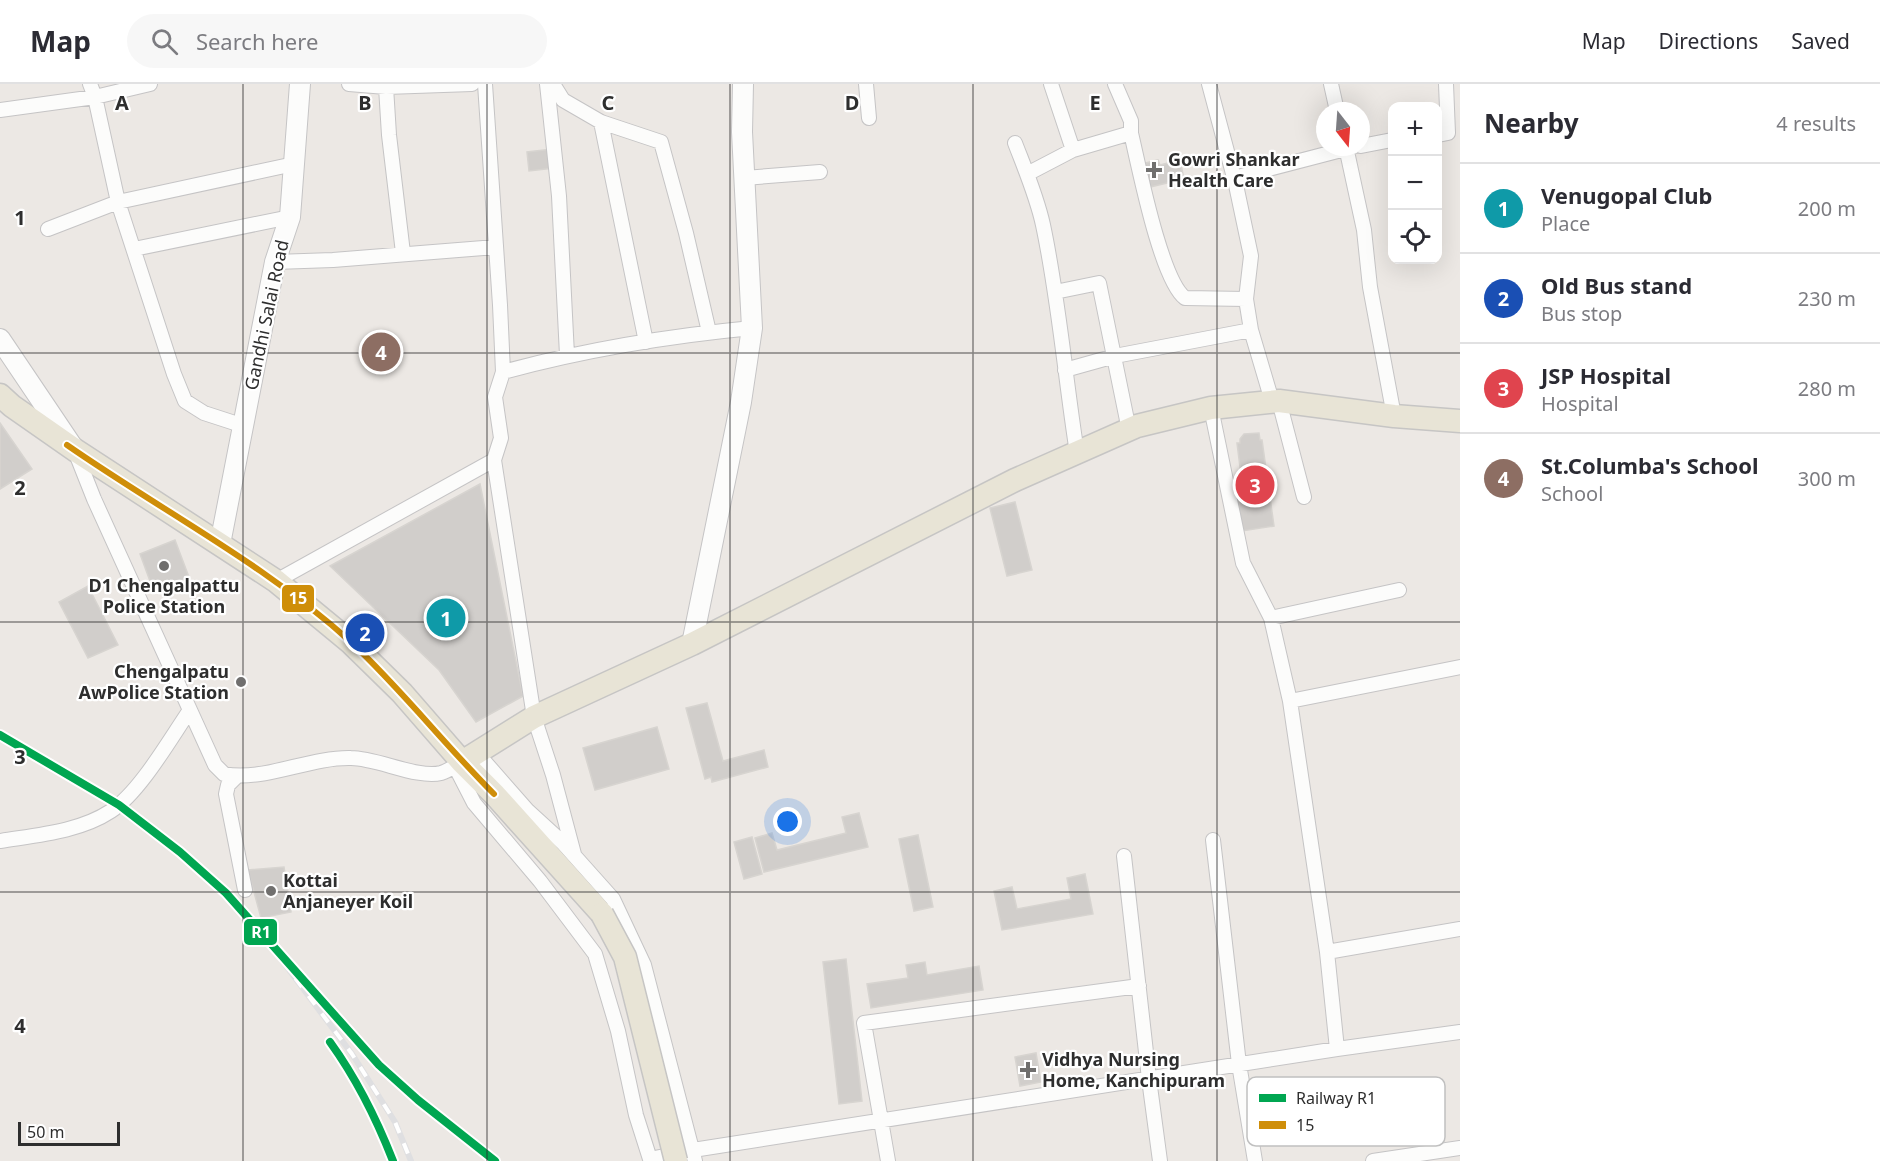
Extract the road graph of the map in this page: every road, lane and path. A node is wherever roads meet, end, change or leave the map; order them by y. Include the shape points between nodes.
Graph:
1 (150, 84) edge
2 (300, 84) edge
3 (349, 84) edge
4 (472, 84) edge
5 (485, 84) edge
6 (547, 84) edge
7 (553, 84) edge
8 (743, 84) edge
9 (866, 84) edge
10 (1115, 84) edge
11 (1209, 84) edge
12 (1331, 84) edge
13 (1446, 84) edge
14 (454, 85) edge
15 (1055, 85) edge
16 (386, 87) junction
17 (92, 90) edge
18 (1335, 102) edge
19 (0, 110) edge
20 (869, 118) dead end
21 (601, 122) junction
22 (1131, 133) junction
23 (1442, 134) edge
24 (1388, 141) edge
25 (1015, 143) dead end
26 (1370, 144) edge
27 (1073, 150) junction
28 (1318, 156) edge
29 (1350, 156) edge
30 (294, 164) junction
31 (820, 172) dead end
32 (1027, 174) junction
33 (744, 178) junction
34 (1234, 178) junction
35 (118, 202) junction
36 (290, 217) junction
37 (48, 229) dead end
38 (496, 247) junction
39 (134, 249) junction
40 (403, 253) junction
41 (275, 262) junction
42 (1055, 292) junction
43 (1246, 298) junction
44 (752, 328) junction
45 (1251, 330) junction
46 (709, 332) junction
47 (0, 339) edge
48 (646, 342) junction
49 (567, 355) junction
50 (1115, 356) junction
51 (1065, 370) junction
52 (503, 372) junction
53 (0, 395) edge
54 (1276, 401) junction
55 (1211, 408) junction
56 (1394, 416) junction
57 (1460, 421) edge
58 (244, 426) junction
59 (1129, 430) junction
60 (75, 450) junction
61 (1077, 453) junction
62 (494, 460) junction
63 (1304, 497) dead end
64 (220, 544) junction
65 (276, 581) junction
66 (1399, 590) dead end
67 (1271, 618) junction
68 (692, 644) junction
69 (1460, 667) edge
70 (1290, 701) junction
71 (190, 710) junction
72 (534, 717) junction
73 (464, 761) junction
74 (236, 777) junction
75 (1213, 840) dead end
76 (0, 841) edge
77 (575, 856) junction
78 (1124, 856) dead end
79 (245, 890) dead end
80 (1460, 929) edge
81 (1327, 952) junction
82 (1139, 986) junction
83 (1460, 1032) edge
84 (1336, 1049) junction
85 (1239, 1064) junction
86 (1149, 1079) junction
87 (1247, 1110) edge
88 (881, 1122) junction
89 (1253, 1146) edge
90 (1460, 1148) edge
91 (688, 1157) edge
92 (650, 1160) edge
93 (888, 1161) edge
94 (1160, 1161) edge
95 (1256, 1161) edge
96 (1373, 1161) edge

1 - 17 street
2 - 30 street, Gandhi Salai Road
3 - 16 street
4 - 14 street
5 - 38 street
6 - 49 street via 559,195
7 - 21 street via 563,100
8 - 33 street
9 - 20 street
10 - 22 street via 1131,121
11 - 34 street
12 - 18 street
13 - 23 street via 1448,133
14 - 16 street
15 - 27 street
16 - 40 street
17 - 19 street
17 - 35 street
21 - 46 street via 661,142
21 - 48 street
22 - 27 street
22 - 43 street via 1152,222 1178,293 1185,298
24 - 26 street
25 - 32 street
27 - 32 street
28 - 34 street
29 - 56 street
30 - 35 street
30 - 36 street, Gandhi Salai Road
31 - 33 street
32 - 42 street via 1043,224
33 - 44 street
34 - 43 street via 1251,256
35 - 37 street
35 - 39 street
36 - 39 street
36 - 41 street, Gandhi Salai Road
38 - 40 street
38 - 52 street
39 - 58 street via 185,401 204,413
40 - 41 street
41 - 58 street, Gandhi Salai Road
42 - 50 street via 1098,283
42 - 51 street
43 - 45 street
44 - 46 street
44 - 68 street
45 - 50 street
45 - 54 street
46 - 48 street
47 - 60 street
48 - 49 street
49 - 52 street
50 - 51 street
50 - 59 street
51 - 61 street
52 - 62 street via 495,397 501,438
53 - 60 main road
54 - 55 main road
54 - 56 main road
54 - 63 street
55 - 59 main road
55 - 67 street via 1243,563
56 - 57 main road
58 - 64 street, Gandhi Salai Road
59 - 61 main road
60 - 64 main road
60 - 71 street
61 - 68 main road via 1015,480
62 - 65 street
62 - 72 street
64 - 65 main road
65 - 73 main road via 350,642
66 - 67 street
67 - 70 street
68 - 72 main road
69 - 70 street
70 - 81 street
71 - 74 street via 215,765 224,774
71 - 76 street via 140,782 110,812 56,832
72 - 73 main road
72 - 77 street
73 - 74 street via 443,773 430,775 353,758
73 - 77 street via 528,811
73 - 91 main road, bridge via 602,914 625,957
73 - 92 street via 474,802 595,954
74 - 79 street via 226,794
75 - 85 street
77 - 91 street via 613,899 644,965
78 - 82 street
80 - 81 street
81 - 84 street
82 - 86 street
82 - 88 street via 864,1023
83 - 84 street
84 - 85 street
85 - 86 street
85 - 87 street
86 - 88 street
86 - 94 street
88 - 91 street
88 - 93 street
89 - 95 street
90 - 96 street
91 - 92 street

